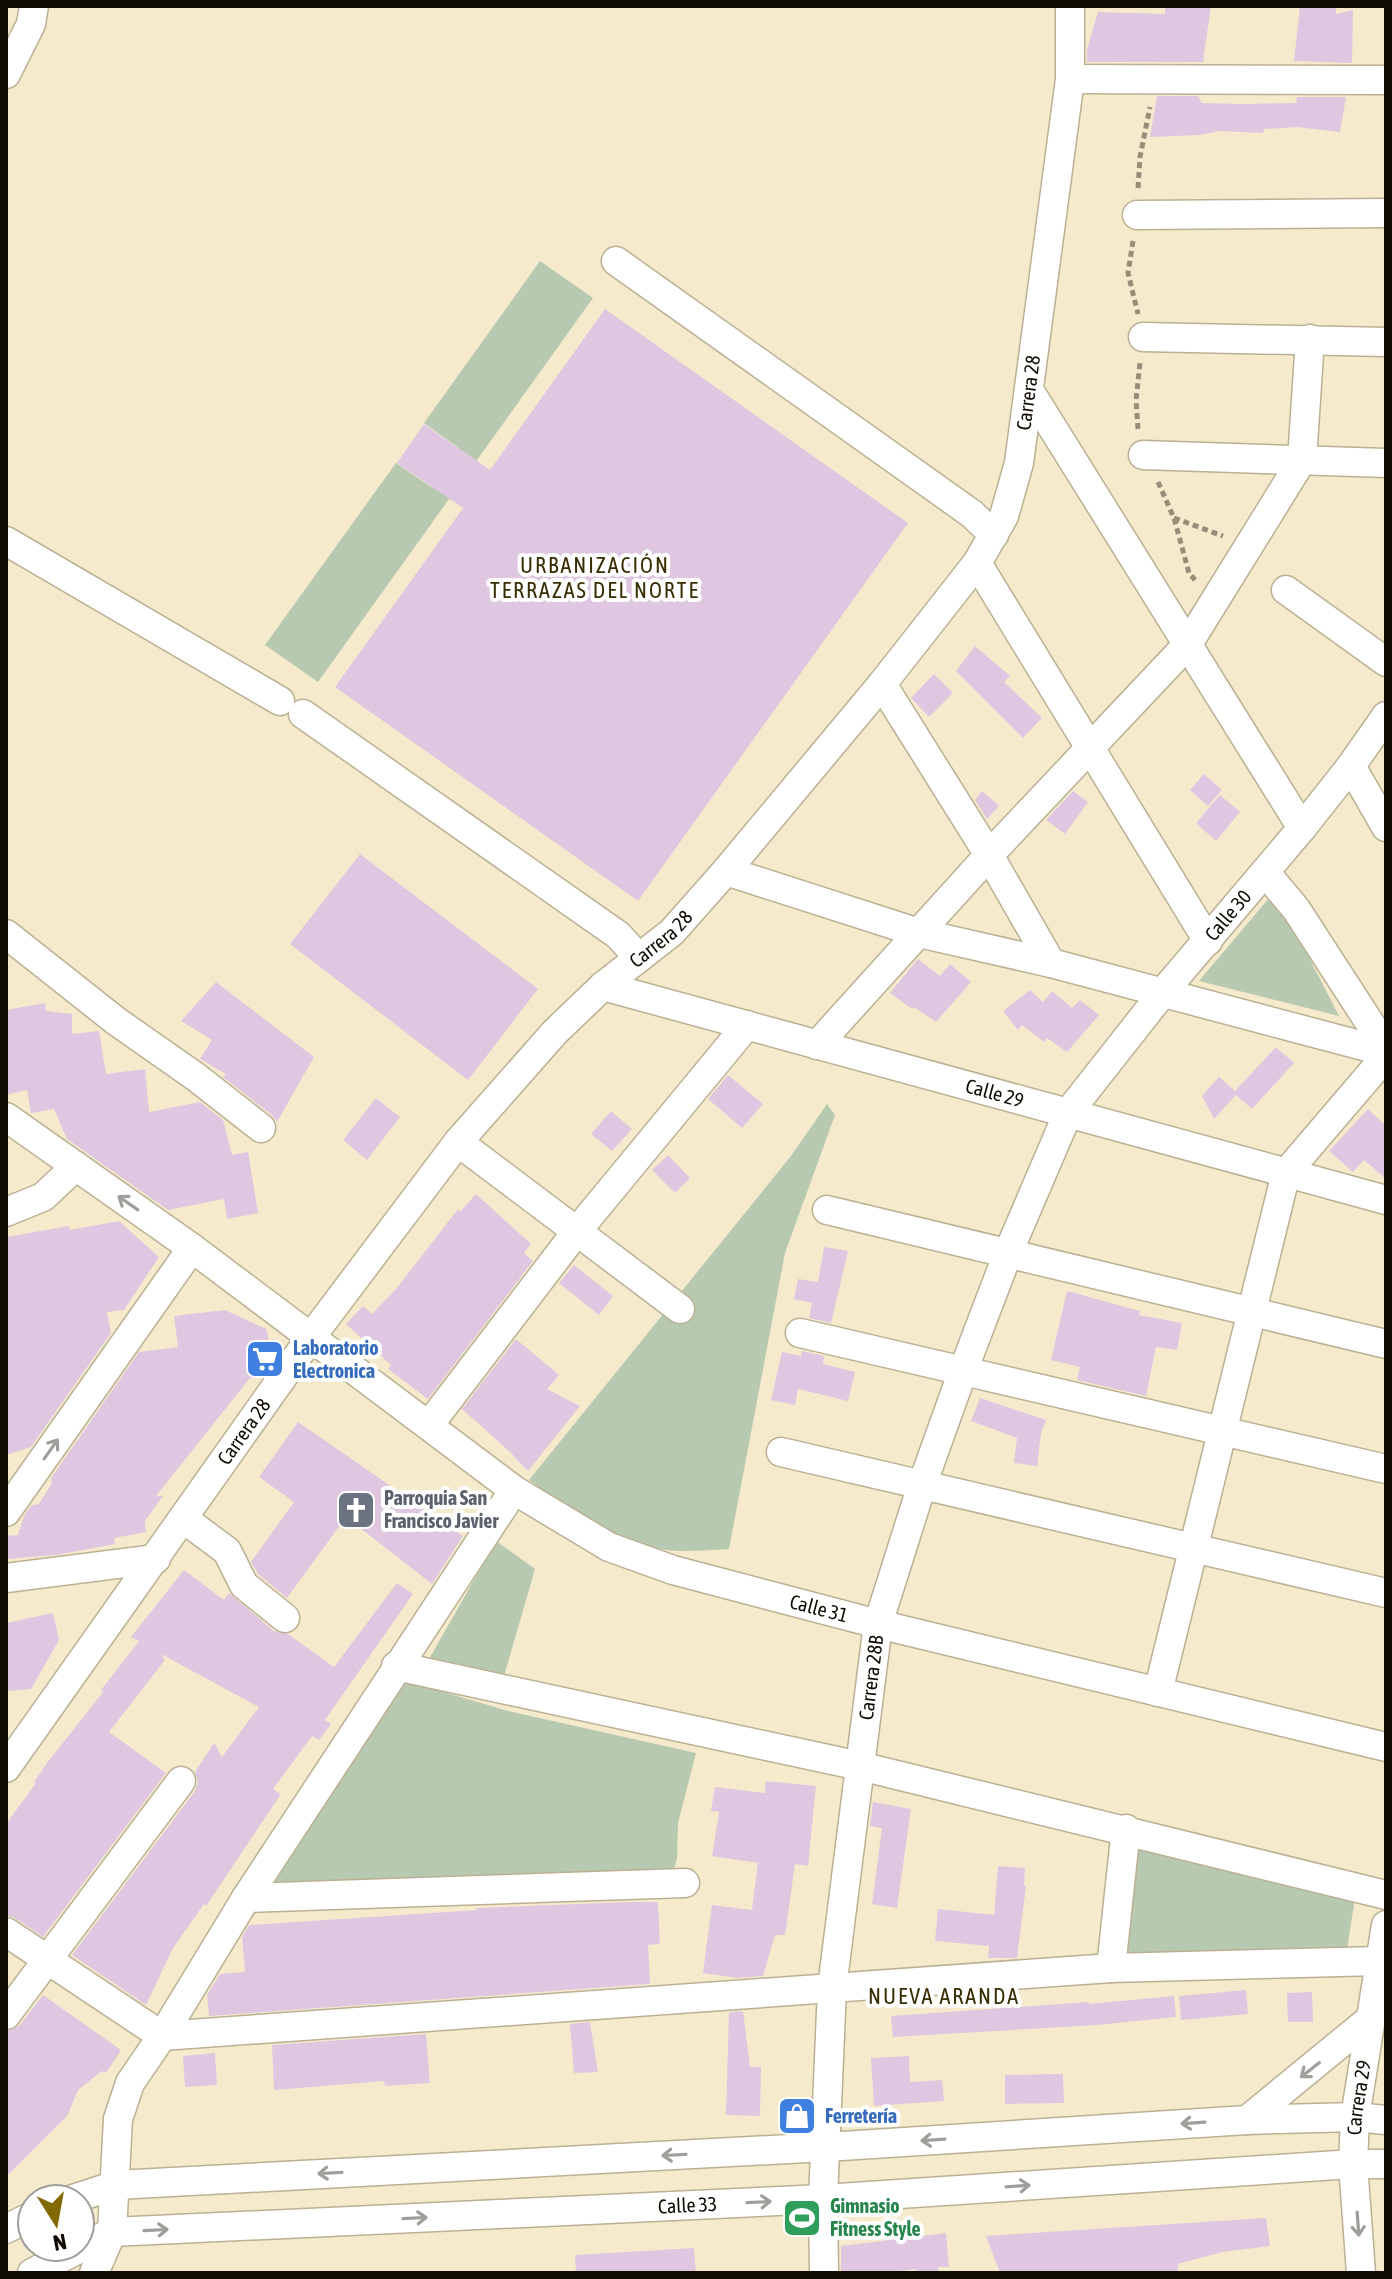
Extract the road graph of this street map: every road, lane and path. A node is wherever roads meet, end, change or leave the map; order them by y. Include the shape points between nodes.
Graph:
1 (34, 6) edge
2 (1070, 6) edge
3 (6, 74) edge
4 (1070, 79) junction
5 (1155, 79) junction
6 (1386, 80) edge
7 (1386, 213) edge
8 (1137, 215) junction
9 (616, 261) dead end
10 (1143, 337) junction
11 (1310, 339) junction
12 (1386, 342) edge
13 (1029, 390) junction
14 (1143, 455) junction
15 (1302, 460) junction
16 (1386, 463) edge
17 (994, 535) junction
18 (6, 541) edge
19 (977, 563) junction
20 (1286, 590) dead end
21 (1215, 602) junction
22 (1188, 644) junction
23 (1386, 662) edge
24 (882, 684) junction
25 (1386, 716) edge
26 (1092, 748) junction
27 (1351, 766) junction
28 (1386, 827) edge
29 (1302, 828) junction
30 (989, 855) junction
31 (726, 871) junction
32 (1265, 872) junction
33 (919, 933) junction
34 (6, 934) edge
35 (1208, 941) junction
36 (639, 958) junction
37 (1051, 963) junction
38 (603, 986) junction
39 (1164, 991) junction
40 (747, 1025) junction
41 (817, 1045) junction
42 (1386, 1052) edge
43 (1068, 1113) junction
44 (6, 1117) edge
45 (261, 1128) dead end
46 (458, 1142) junction
47 (76, 1166) junction
48 (1286, 1173) junction
49 (1386, 1200) edge
50 (827, 1210) dead end
51 (6, 1212) edge
52 (577, 1231) junction
53 (192, 1248) junction
54 (1008, 1253) junction
55 (680, 1309) dead end
56 (1252, 1312) junction
57 (800, 1333) dead end
58 (311, 1337) junction
59 (1386, 1344) edge
60 (963, 1371) junction
61 (429, 1425) junction
62 (1223, 1431) junction
63 (781, 1452) dead end
64 (1386, 1469) edge
65 (922, 1485) junction
66 (514, 1490) junction
67 (6, 1512) edge
68 (184, 1519) junction
69 (1194, 1548) junction
70 (156, 1559) junction
71 (6, 1578) edge
72 (1386, 1593) edge
73 (285, 1618) dead end
74 (878, 1624) junction
75 (396, 1666) junction
76 (1158, 1692) junction
77 (1386, 1747) edge
78 (860, 1766) junction
79 (6, 1768) edge
80 (181, 1781) dead end
81 (1126, 1829) junction
82 (685, 1883) dead end
83 (1386, 1895) edge
84 (246, 1898) junction
85 (1386, 1925) edge
86 (6, 1932) edge
87 (47, 1960) junction
88 (1379, 1961) junction
89 (1111, 1968) junction
90 (832, 1988) junction
91 (6, 2015) edge
92 (1369, 2020) junction
93 (162, 2036) junction
94 (1355, 2117) junction
95 (1247, 2120) junction
96 (1386, 2120) edge
97 (826, 2147) junction
98 (1353, 2164) junction
99 (1386, 2164) edge
100 (116, 2185) junction
101 (96, 2192) edge
102 (823, 2199) junction
103 (112, 2232) junction
104 (32, 2273) edge
105 (94, 2273) edge
106 (824, 2273) edge
107 (1361, 2273) edge

1 - 3 street via 31,24
2 - 4 street, Carrera 28
4 - 5 street
4 - 13 street, Carrera 28
5 - 6 street
5 - 8 path via 1140,157
7 - 8 street
8 - 10 path via 1128,273
9 - 17 street via 972,514
10 - 11 street
10 - 14 path via 1136,400
11 - 12 street
11 - 15 street
13 - 17 street, Carrera 28 via 1019,463
13 - 22 street
14 - 15 street
14 - 21 path via 1174,518 1189,573
15 - 16 street
15 - 21 street
17 - 19 street, Carrera 28
18 - 36 street via 292,708 618,935
19 - 24 street, Carrera 28
19 - 26 street
20 - 23 street
21 - 22 street
22 - 26 street
22 - 29 street
24 - 30 street
24 - 31 street, Carrera 28
25 - 27 street, Calle 30
26 - 30 street
26 - 35 street
27 - 28 street
27 - 29 street, Calle 30
29 - 32 street, Calle 30
30 - 33 street
30 - 37 street
31 - 33 street
31 - 36 street, Carrera 28 via 672,932
32 - 35 street, Calle 30
32 - 42 street via 1296,909
33 - 37 street
33 - 41 street
34 - 45 street
35 - 39 street, Calle 30
36 - 38 street, Carrera 28
37 - 39 street
38 - 40 street, Calle 29
38 - 46 street, Carrera 28
39 - 42 street
39 - 43 street, Calle 30
40 - 41 street, Calle 29
40 - 52 street
41 - 43 street, Calle 29
42 - 48 street
43 - 48 street, Calle 29
43 - 54 street, Carrera 28B
44 - 47 street, Calle 31
46 - 52 street
46 - 58 street, Carrera 28
47 - 51 street via 43,1197
53 -> 47 street, Calle 31
48 - 49 street, Calle 29
48 - 56 street
50 - 54 street
52 - 55 street
52 - 61 street
53 - 58 street, Calle 31
67 -> 53 street
54 - 56 street
54 - 60 street, Carrera 28B
56 - 59 street
56 - 62 street
57 - 60 street
58 - 61 street, Calle 31
58 - 68 street, Carrera 28
60 - 62 street
60 - 65 street, Carrera 28B
61 - 66 street, Calle 31
62 - 64 street
62 - 69 street
63 - 65 street
65 - 69 street
65 - 74 street, Carrera 28B
66 - 74 street, Calle 31 via 609,1547 673,1570
66 - 75 street
68 - 70 street, Carrera 28
68 - 73 street via 227,1551 244,1585
69 - 72 street
69 - 76 street
70 - 71 street
70 - 79 street, Carrera 28
74 - 76 street, Calle 31
74 - 78 street, Carrera 28B
75 - 78 street
75 - 84 street
76 - 77 street, Calle 31
78 - 81 street
78 - 90 street, Carrera 28B
80 - 87 street
81 - 83 street
81 - 89 street
82 - 84 street
84 - 93 street
85 - 88 street, Carrera 29
86 - 87 street
87 - 91 street
87 - 93 street
88 - 89 street
88 - 92 street, Carrera 29
89 - 90 street
90 - 93 street
90 - 97 street, Carrera 28B
92 - 94 street, Carrera 29
92 -> 95 street
93 - 100 street via 130,2083 118,2119
94 - 95 street
94 - 96 street
94 - 98 street, Carrera 29
95 -> 97 street
97 -> 100 street
97 - 102 street, Carrera 28B
98 - 99 street, Calle 33
102 -> 98 street, Calle 33
98 -> 107 street, Carrera 29
100 - 101 street
100 - 103 street
103 -> 102 street, Calle 33
102 - 106 street, Carrera 28B
103 - 104 street, Calle 33
103 - 105 street

